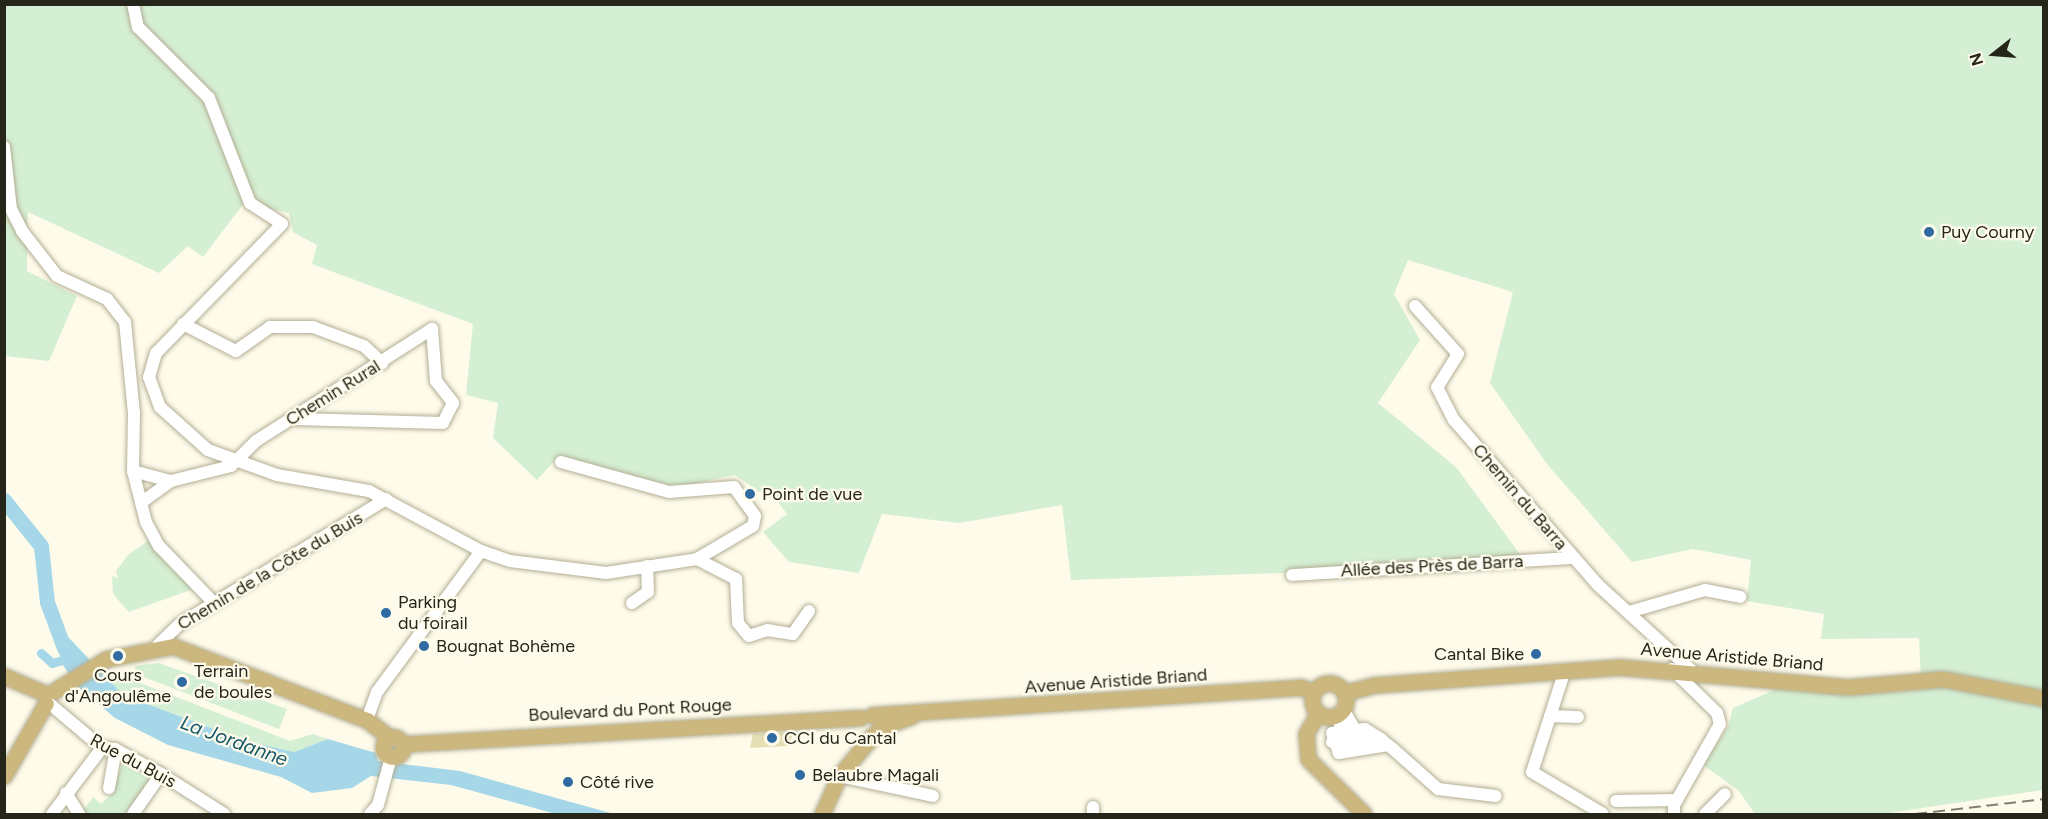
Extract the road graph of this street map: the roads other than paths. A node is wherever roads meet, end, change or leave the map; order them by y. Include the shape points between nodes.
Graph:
1 (133, 4) edge
2 (4, 147) edge
3 (1415, 306) dead end
4 (183, 324) junction
5 (382, 363) junction
6 (132, 377) junction
7 (149, 377) junction
8 (296, 419) junction
9 (236, 460) junction
10 (561, 462) dead end
11 (133, 471) junction
12 (171, 481) junction
13 (386, 499) junction
14 (141, 503) junction
15 (481, 551) junction
16 (1573, 558) junction
17 (697, 559) junction
18 (647, 566) junction
19 (1292, 575) dead end
20 (1740, 597) dead end
21 (214, 603) junction
22 (632, 603) dead end
23 (809, 611) dead end
24 (1629, 612) junction
25 (158, 645) junction
26 (1672, 668) junction
27 (1565, 670) junction
28 (1691, 670) junction
29 (4, 676) edge
30 (1313, 692) junction
31 (1344, 693) junction
32 (49, 698) junction
33 (2043, 698) edge
34 (1343, 709) junction
35 (1323, 715) junction
36 (1550, 716) junction
37 (1578, 717) dead end
38 (367, 720) junction
39 (866, 729) junction
40 (1348, 729) junction
41 (1372, 734) junction
42 (396, 740) junction
43 (1332, 742) junction
44 (1388, 745) junction
45 (102, 748) junction
46 (116, 750) junction
47 (391, 760) joint
48 (161, 774) junction
49 (4, 776) edge
50 (831, 785) junction
51 (109, 788) dead end
52 (66, 793) junction
53 (1725, 794) dead end
54 (933, 796) dead end
55 (1496, 796) dead end
56 (1677, 800) junction
57 (1616, 801) dead end
58 (377, 811) edge
59 (52, 814) edge
60 (78, 814) edge
61 (133, 814) edge
62 (224, 814) edge
63 (817, 814) edge
64 (1364, 814) edge
65 (1603, 814) edge
66 (1674, 814) edge
67 (1705, 814) edge

1 - 4 street via 138,27 209,98 250,203 282,224 275,237
2 - 6 street via 12,209 22,231 63,281 117,307 125,322
3 - 16 street, Chemin du Barra via 1458,354 1438,383 1442,402
4 - 5 street via 236,351 270,327 313,327 364,346
4 - 7 street via 156,353
5 - 8 street, Chemin Rural
5 - 8 street, Chemin Rural via 432,330 436,381 453,403 443,423
6 - 7 street
6 - 11 street
7 - 9 street via 159,407 174,424 208,450
8 - 9 street, Chemin Rural via 256,441
9 - 12 street
9 - 13 street
10 - 17 street via 669,492 734,486 755,516 753,525
11 - 12 street
11 - 14 street
12 - 14 street
13 - 15 street
13 - 21 street, Chemin de la Côte du Buis
14 - 21 street via 159,546
15 - 18 street via 510,561 606,573
15 - 38 street via 377,692
16 - 19 street, Allée des Près de Barra
16 - 24 street, Chemin du Barra
17 - 18 street
17 - 23 street via 736,579 738,623 749,636 767,630 793,634
18 - 22 street via 648,592
20 - 24 street via 1705,590
21 - 25 street, Chemin de la Côte du Buis
24 - 28 street, Chemin du Barra
25 - 32 main road via 94,666
25 - 38 main road via 173,646
26 - 27 main road, Avenue Aristide Briand
26 - 28 main road, Avenue Aristide Briand
26 - 56 street via 1717,713 1720,724
27 - 31 main road, Avenue Aristide Briand via 1374,685
27 - 36 street
28 - 33 main road, Avenue Aristide Briand via 1848,687 1943,679
29 - 32 main road
30 - 31 main road, Avenue Aristide Briand via 1332,683
30 - 35 main road
30 - 39 main road, Avenue Aristide Briand via 1301,687 920,713
31 - 34 main road
32 - 45 street, Rue du Buis via 72,726
32 - 49 main road
34 - 35 main road
34 - 40 street
35 - 40 street via 1338,719
35 - 64 main road via 1306,734 1308,759
36 - 37 street
36 - 65 street via 1534,776
38 - 42 main road
39 - 42 main road, Boulevard du Pont Rouge
39 - 50 main road
40 - 41 street
40 - 43 street via 1332,733
41 - 43 street
41 - 44 street
42 - 47 main road via 401,754
43 - 44 street via 1339,753
44 - 55 street via 1438,789
45 - 46 street, Rue du Buis
45 - 52 street
46 - 48 street, Rue du Buis
46 - 51 street
47 - 58 street
48 - 61 street
48 - 62 street, Rue du Buis
50 - 54 street
50 - 63 main road
52 - 59 street
52 - 60 street
53 - 67 street
56 - 57 street
56 - 66 street

